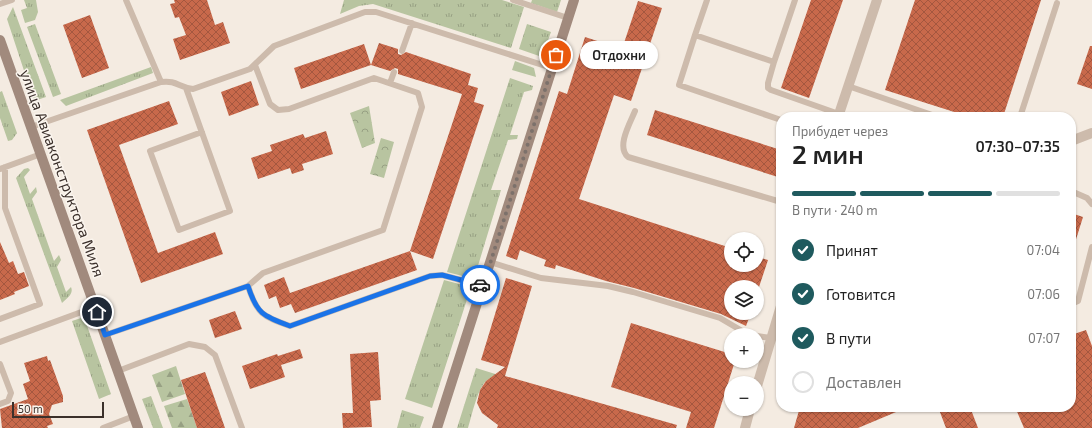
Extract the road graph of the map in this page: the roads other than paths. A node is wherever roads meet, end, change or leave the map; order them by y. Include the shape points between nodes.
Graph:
1 (12, 0) edge
2 (126, 0) edge
3 (513, 0) edge
4 (574, 0) edge
5 (707, 0) edge
6 (795, 0) edge
7 (877, 0) edge
8 (1057, 3) dead end
9 (0, 4) edge
10 (568, 18) junction
11 (412, 23) junction
12 (695, 35) junction
13 (1, 44) edge
14 (402, 51) dead end
15 (774, 62) junction
16 (255, 65) junction
17 (552, 68) junction
18 (394, 72) dead end
19 (161, 82) junction
20 (390, 84) junction
21 (848, 86) junction
22 (186, 88) junction
23 (635, 111) dead end
24 (829, 112) edge
25 (840, 112) edge
26 (923, 112) edge
27 (1022, 112) edge
28 (776, 118) edge
29 (31, 127) junction
30 (202, 132) junction
31 (1092, 133) edge
32 (1076, 139) edge
33 (40, 154) junction
34 (2, 168) edge
35 (1076, 193) edge
36 (776, 201) edge
37 (1092, 204) edge
38 (2, 208) edge
39 (1092, 247) edge
40 (490, 262) junction
41 (248, 286) junction
42 (483, 286) junction
43 (1076, 302) edge
44 (95, 307) junction
45 (0, 319) edge
46 (776, 322) edge
47 (737, 328) edge
48 (105, 335) junction
49 (764, 337) edge
50 (771, 338) junction
51 (0, 342) edge
52 (0, 364) edge
53 (118, 371) junction
54 (760, 376) edge
55 (0, 404) edge
56 (134, 416) junction
57 (748, 416) edge
58 (103, 428) edge
59 (138, 428) edge
60 (242, 428) edge
61 (437, 428) edge
62 (745, 428) edge

1 - 9 lane
2 - 19 lane
3 - 10 lane
4 - 10 street
5 - 12 lane
6 - 15 lane
7 - 21 street
8 - 27 lane
10 - 17 street
11 - 14 lane
11 - 16 lane via 376,12 365,12 274,46
11 - 17 lane
12 - 15 lane
12 - 28 lane via 679,85
13 - 29 street, улица Авиаконструктора Миля
15 - 24 lane via 768,88
16 - 20 lane via 270,104 278,110 289,109 374,78
16 - 22 lane via 193,89
17 - 40 street
18 - 20 lane
19 - 22 lane via 171,80
19 - 29 lane
20 - 41 lane via 418,93 422,107 383,230 263,273
21 - 25 street
21 - 26 lane
22 - 30 lane
23 - 36 lane via 622,146 624,154 628,157
29 - 33 street, улица Авиаконструктора Миля
30 - 30 lane via 230,211 179,230 150,151
31 - 32 street
33 - 34 lane
33 - 44 street, улица Авиаконструктора Миля
34 - 38 lane
35 - 37 lane via 1087,198
38 - 45 lane via 40,304
39 - 43 lane
40 - 42 street
40 - 47 lane via 541,278 608,286 633,292 720,318
41 - 42 lane via 254,305 269,319 290,326 430,276 442,275
41 - 48 lane
42 - 61 street
44 - 48 street, улица Авиаконструктора Миля
44 - 51 lane
46 - 50 street
48 - 53 street, улица Авиаконструктора Миля
49 - 50 lane
50 - 54 street
52 - 55 lane via 11,393 8,400
53 - 56 street, улица Авиаконструктора Миля
53 - 60 lane via 189,344 205,347 215,355
56 - 58 lane
56 - 59 street, улица Авиаконструктора Миля
57 - 62 street

